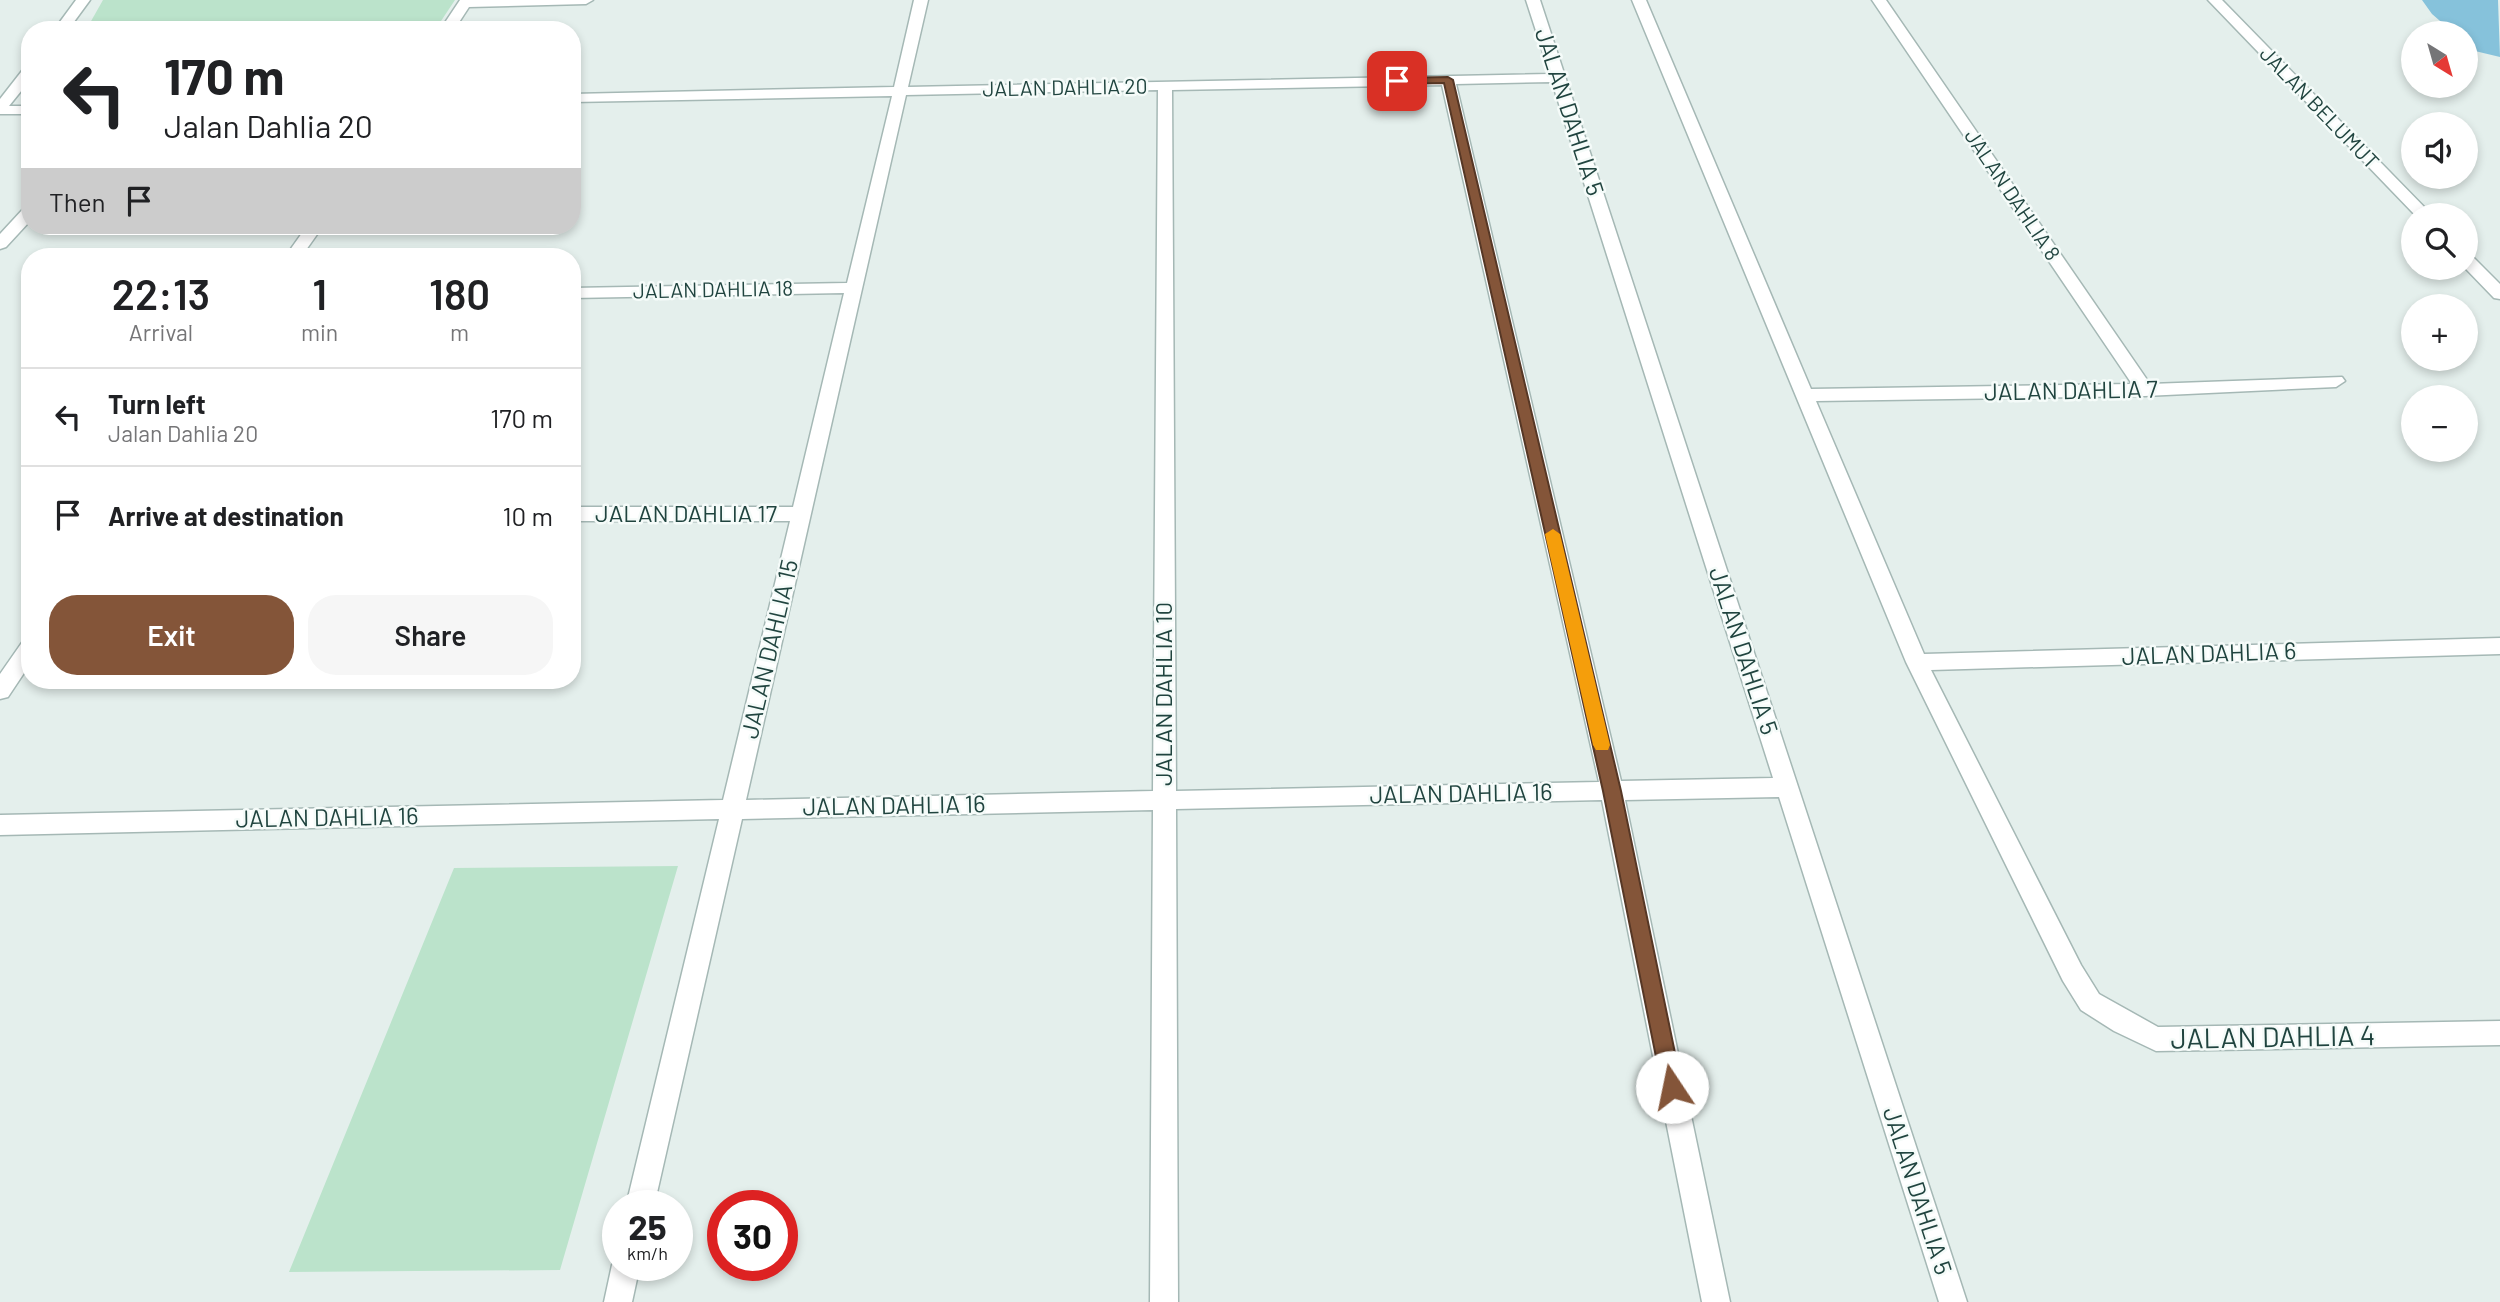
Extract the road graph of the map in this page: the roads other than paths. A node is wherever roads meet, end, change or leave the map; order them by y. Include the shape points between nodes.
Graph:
1 (83, 0) edge
2 (586, 0) edge
3 (921, 0) edge
4 (1534, 0) edge
5 (1639, 0) edge
6 (1879, 0) edge
7 (2215, 0) edge
8 (466, 1) edge
9 (68, 21) edge
10 (453, 21) edge
11 (1557, 78) junction
12 (1448, 80) junction
13 (21, 82) edge
14 (1165, 86) junction
15 (900, 92) junction
16 (581, 99) edge
17 (0, 109) edge
18 (21, 110) edge
19 (2412, 203) edge
20 (21, 221) edge
21 (0, 244) edge
22 (2478, 271) edge
23 (854, 288) junction
24 (581, 293) edge
25 (2500, 294) edge
26 (2336, 381) dead end
27 (2145, 390) junction
28 (1805, 395) junction
29 (581, 513) edge
30 (801, 514) junction
31 (2500, 646) edge
32 (21, 660) edge
33 (1917, 662) junction
34 (0, 691) edge
35 (1788, 787) junction
36 (1612, 791) junction
37 (1164, 800) junction
38 (732, 810) junction
39 (0, 825) edge
40 (2500, 1032) edge
41 (644, 1190) edge
42 (623, 1281) edge
43 (618, 1302) edge
44 (1164, 1302) edge
45 (1716, 1302) edge
46 (1952, 1302) edge

1 - 9 street
2 - 8 street
3 - 15 street, JALAN DAHLIA 15
4 - 11 street, JALAN DAHLIA 5
5 - 28 street
6 - 27 street, JALAN DAHLIA 8
7 - 19 street, JALAN BELUMUT
8 - 10 street
11 - 12 street, JALAN DAHLIA 20
11 - 35 street, JALAN DAHLIA 5
12 - 14 street, JALAN DAHLIA 20
12 - 36 street
13 - 17 street
14 - 15 street, JALAN DAHLIA 20
14 - 37 street, JALAN DAHLIA 10
15 - 16 street, JALAN DAHLIA 20
15 - 23 street, JALAN DAHLIA 15
17 - 18 street
20 - 21 street
22 - 25 street
23 - 24 street, JALAN DAHLIA 18
23 - 30 street, JALAN DAHLIA 15
26 - 27 street, JALAN DAHLIA 7
27 - 28 street, JALAN DAHLIA 7
28 - 33 street
29 - 30 street, JALAN DAHLIA 17
30 - 38 street, JALAN DAHLIA 15
31 - 33 street, JALAN DAHLIA 6
32 - 34 street
33 - 40 street, JALAN DAHLIA 4 via 2072,973 2090,1002 2123,1023 2156,1039
35 - 36 street, JALAN DAHLIA 16
35 - 46 street, JALAN DAHLIA 5
36 - 37 street, JALAN DAHLIA 16
36 - 45 street
37 - 38 street, JALAN DAHLIA 16
37 - 44 street, JALAN DAHLIA 10
38 - 39 street, JALAN DAHLIA 16
38 - 41 street, JALAN DAHLIA 15
42 - 43 street

